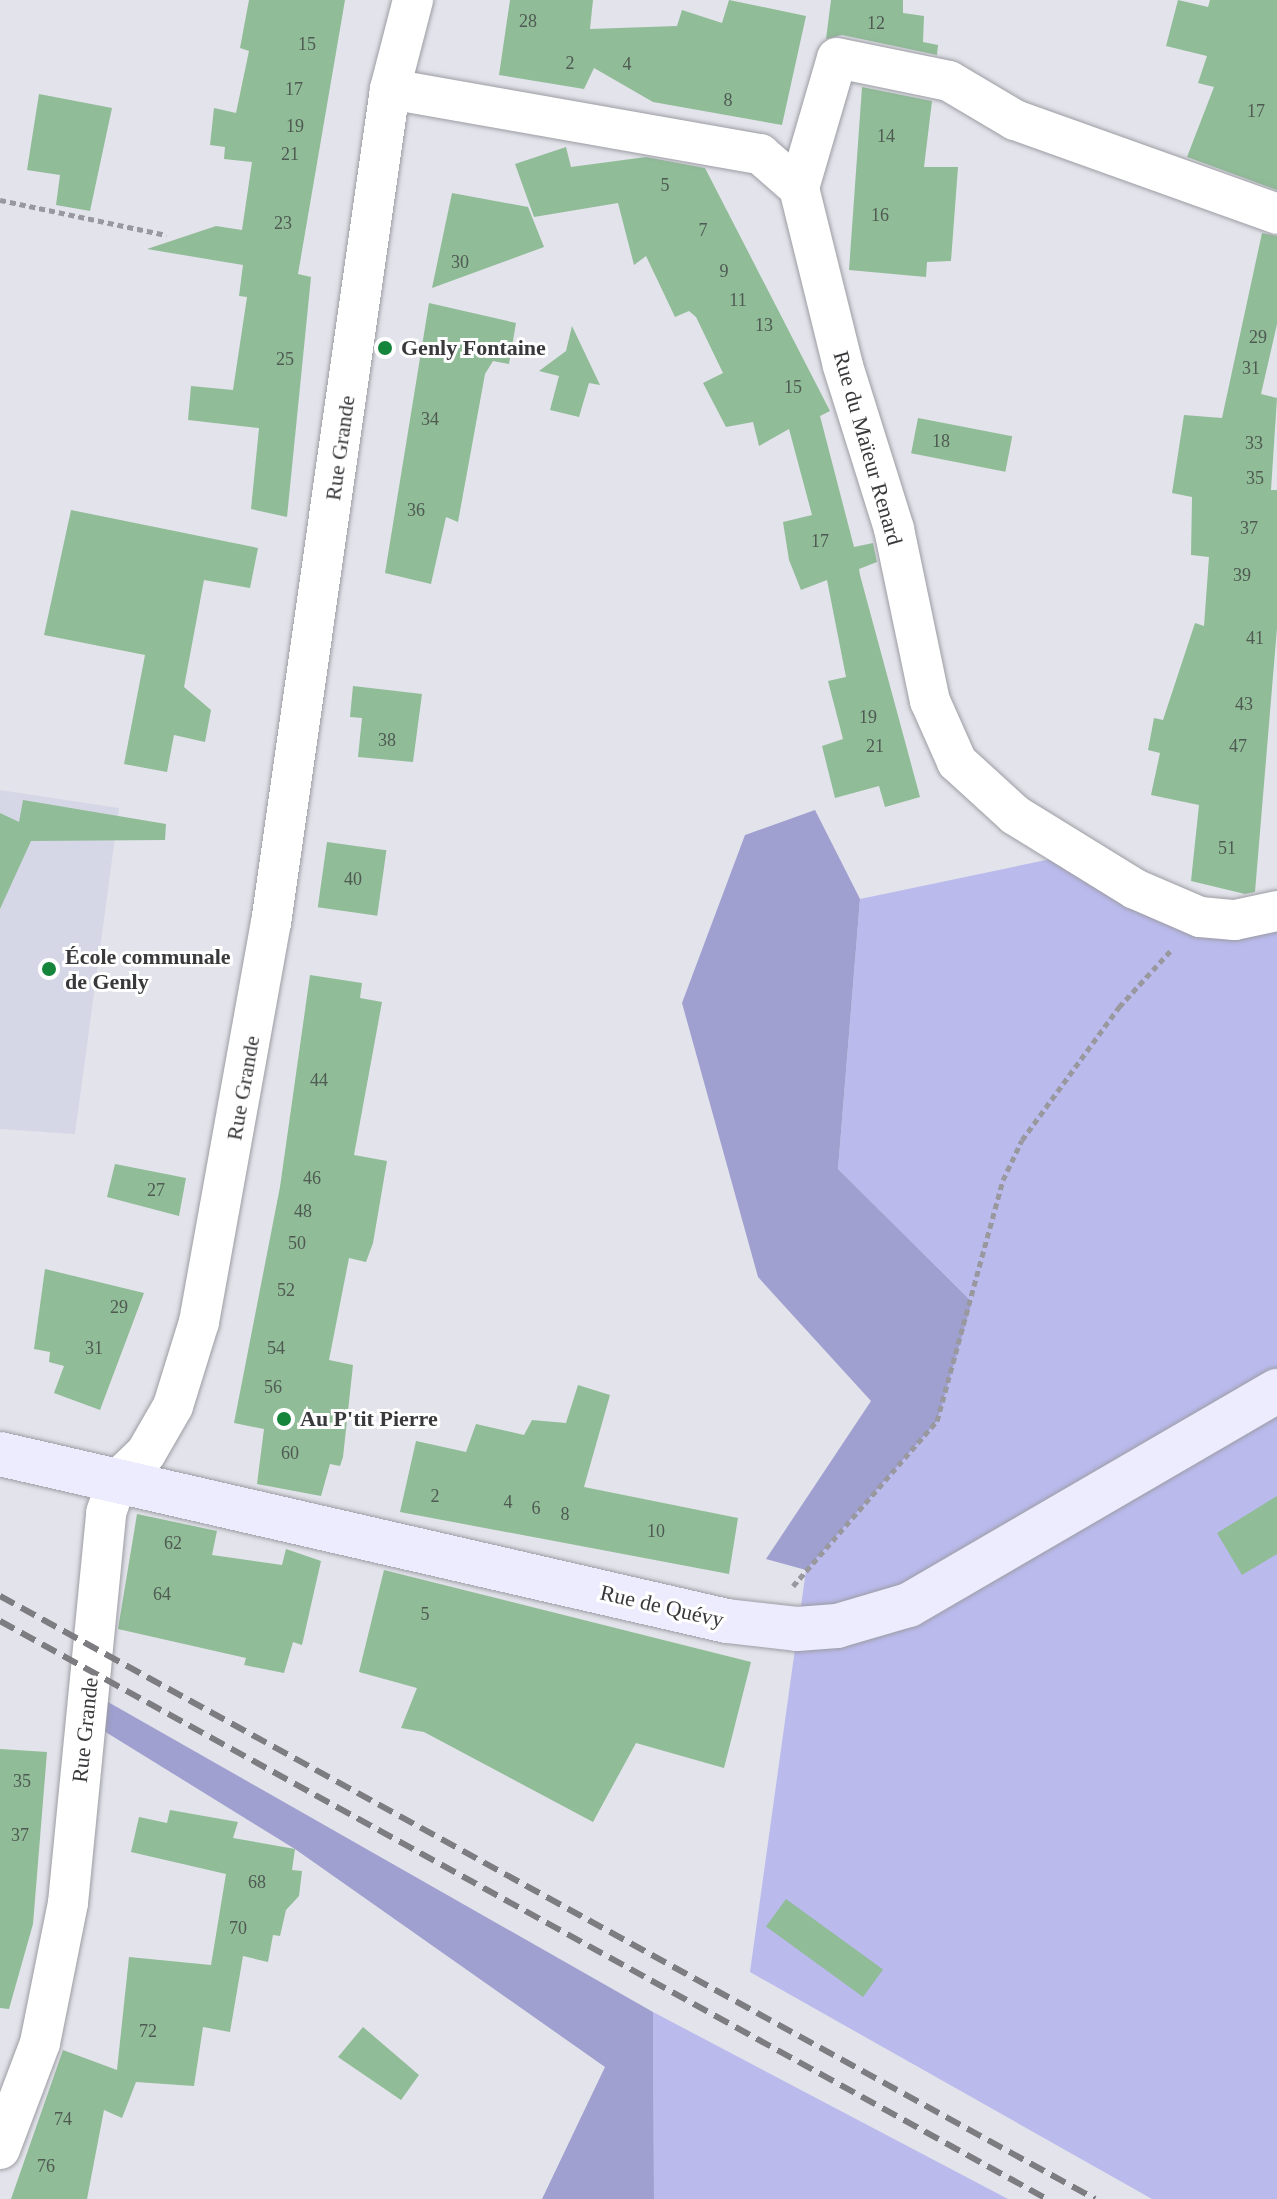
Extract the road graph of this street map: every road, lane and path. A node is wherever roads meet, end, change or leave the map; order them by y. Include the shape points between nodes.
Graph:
1 (413, 0) edge
2 (390, 89) junction
3 (799, 188) junction
4 (0, 200) edge
5 (1277, 214) edge
6 (166, 235) dead end
7 (1277, 911) edge
8 (1200, 917) junction
9 (1277, 1391) edge
10 (0, 1454) edge
11 (117, 1481) junction
12 (761, 1627) junction
13 (0, 2149) edge

1 - 2 street, Rue Grande
2 - 3 street via 760,154
2 - 11 street, Rue Grande via 271,923 199,1322 173,1406 146,1453
3 - 5 street via 837,58 949,81 1015,120
3 - 8 street, Rue du Maïeur Renard via 843,366 894,529 930,701 957,762 1015,815 1075,854
4 - 6 path
7 - 8 street, Rue du Maïeur Renard via 1235,920
8 - 12 path via 1119,1007 1022,1140 1003,1180 937,1421
9 - 12 main road, Rue de Quévy via 909,1605 837,1626
10 - 11 main road, Rue de Quévy
11 - 12 main road, Rue de Quévy
11 - 13 street, Rue Grande via 106,1513 68,1903 40,2043

